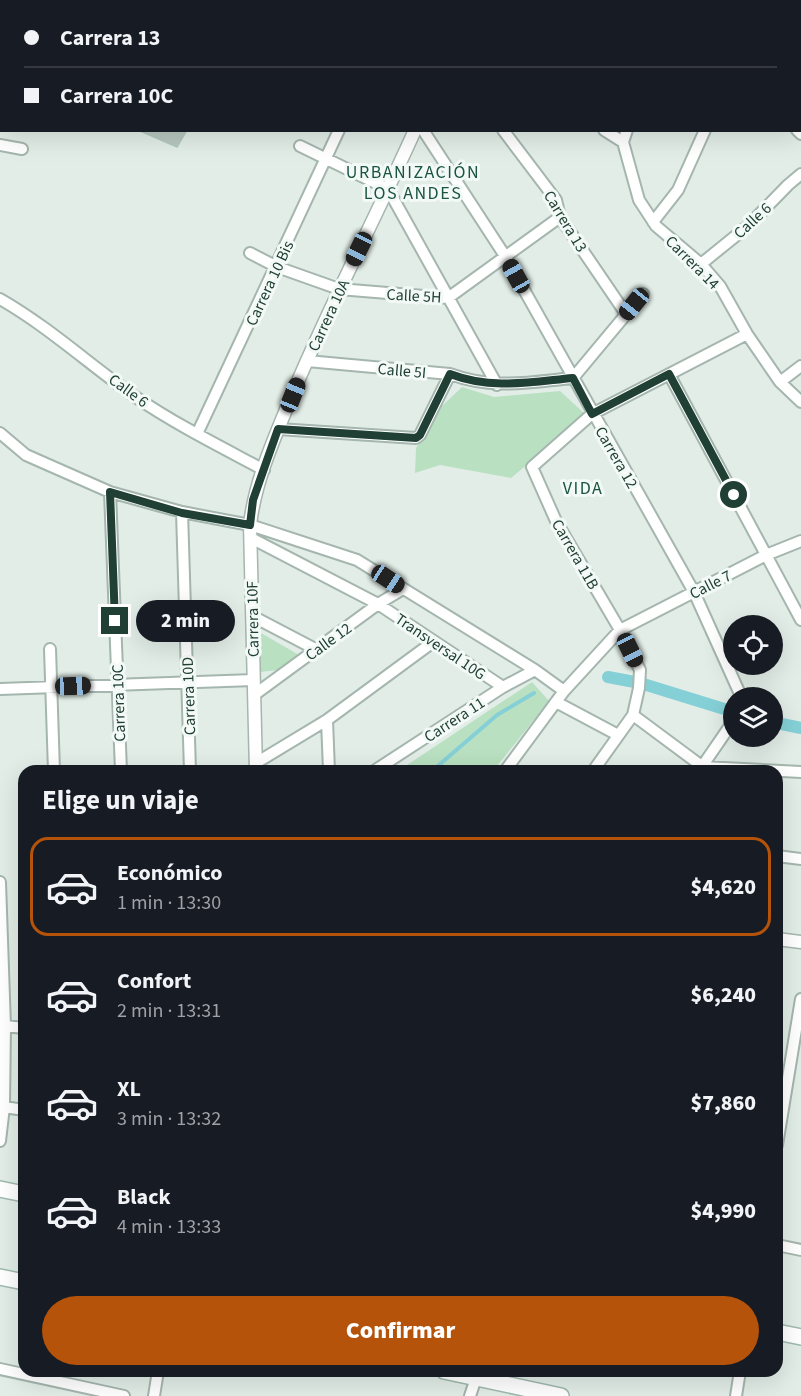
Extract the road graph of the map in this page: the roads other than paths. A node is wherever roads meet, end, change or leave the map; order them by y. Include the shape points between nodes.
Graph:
1 (338, 132) edge
2 (414, 132) edge
3 (424, 132) edge
4 (505, 132) edge
5 (607, 132) edge
6 (626, 132) edge
7 (704, 132) edge
8 (623, 142) junction
9 (0, 146) edge
10 (300, 146) dead end
11 (22, 149) dead end
12 (326, 159) junction
13 (801, 174) edge
14 (388, 189) junction
15 (560, 218) junction
16 (653, 222) junction
17 (250, 253) dead end
18 (505, 256) junction
19 (701, 264) junction
20 (277, 267) junction
21 (339, 290) junction
22 (643, 294) dead end
23 (448, 298) junction
24 (0, 299) edge
25 (626, 314) junction
26 (747, 334) junction
27 (307, 361) junction
28 (801, 366) edge
29 (450, 374) junction
30 (669, 374) junction
31 (573, 378) junction
32 (780, 382) junction
33 (497, 385) junction
34 (801, 402) edge
35 (592, 414) junction
36 (278, 429) junction
37 (0, 433) edge
38 (197, 434) junction
39 (264, 470) junction
40 (110, 492) junction
41 (182, 513) junction
42 (250, 525) junction
43 (251, 538) junction
44 (801, 541) edge
45 (766, 555) junction
46 (403, 589) junction
47 (694, 592) junction
48 (378, 604) junction
49 (252, 616) junction
50 (801, 620) edge
51 (620, 630) junction
52 (433, 642) junction
53 (50, 649) dead end
54 (317, 650) junction
55 (535, 670) junction
56 (254, 680) junction
57 (188, 682) junction
58 (117, 685) junction
59 (51, 687) junction
60 (503, 687) junction
61 (736, 687) edge
62 (0, 689) edge
63 (564, 691) junction
64 (254, 695) junction
65 (556, 702) junction
66 (633, 716) junction
67 (327, 720) junction
68 (618, 735) junction
69 (723, 736) edge
70 (54, 765) edge
71 (121, 765) edge
72 (190, 765) edge
73 (256, 765) edge
74 (259, 765) edge
75 (329, 765) edge
76 (383, 765) edge
77 (509, 765) edge
78 (597, 765) edge
79 (696, 765) edge
80 (704, 765) edge
81 (783, 771) edge
82 (801, 772) edge
83 (783, 857) edge
84 (801, 859) edge
85 (0, 882) edge
86 (783, 940) edge
87 (801, 942) edge
88 (801, 999) edge
89 (5, 1026) junction
90 (18, 1027) edge
91 (4, 1107) junction
92 (783, 1108) edge
93 (18, 1109) edge
94 (0, 1141) edge
95 (0, 1189) edge
96 (18, 1193) edge
97 (783, 1246) edge
98 (801, 1250) edge
99 (0, 1277) edge
100 (18, 1281) edge
101 (783, 1333) edge
102 (801, 1337) edge
103 (0, 1369) edge
104 (18, 1373) edge
105 (37, 1377) edge
106 (157, 1377) edge
107 (471, 1377) edge
108 (739, 1377) edge
109 (476, 1378) junction
110 (124, 1396) edge
111 (154, 1396) edge
112 (470, 1396) edge
113 (561, 1396) edge
114 (736, 1396) edge

1 - 12 street, Carrera 10 Bis
2 - 14 street, Carrera 10A
3 - 18 street, Carrera 12
4 - 15 street, Carrera 13 via 556,200
5 - 8 street
6 - 8 street
7 - 16 street via 678,190
8 - 16 street, Carrera 14 via 639,200
9 - 11 street
10 - 12 street
12 - 14 street
12 - 20 street, Carrera 10 Bis
13 - 19 street, Calle 6 via 748,226
14 - 21 street, Carrera 10A
14 - 23 street
15 - 18 street, Calle 5H
15 - 25 street, Carrera 13
16 - 19 street, Carrera 14
17 - 20 street, Calle 5H
18 - 23 street, Calle 5H
18 - 31 street, Carrera 12
19 - 26 street, Carrera 14 via 720,286
20 - 21 street, Calle 5H
20 - 38 street, Carrera 10 Bis
21 - 23 street, Calle 5H
21 - 27 street, Carrera 10A
22 - 25 street
23 - 33 street
24 - 38 street, Calle 6 via 137,398
25 - 31 street
26 - 30 street
26 - 32 street, Carrera 14
27 - 29 street, Calle 5I
27 - 36 street, Carrera 10A
28 - 32 street
29 - 33 street, Calle 5I
29 - 36 street via 416,438
30 - 35 street
30 - 45 street
31 - 33 street
31 - 35 street, Carrera 12
32 - 34 street, Carrera 14
35 - 47 street, Carrera 12
35 - 51 street, Carrera 11B via 532,467 556,521
36 - 39 street, Carrera 10A
37 - 40 street via 26,455
38 - 39 street, Calle 6
39 - 42 street, Carrera 10F via 253,500
40 - 41 street
40 - 58 street, Carrera 10C
41 - 42 street
41 - 57 street, Carrera 10D
42 - 43 street, Carrera 10F
42 - 46 street via 357,560
43 - 48 street, Transversal 10G
43 - 49 street, Carrera 10F
44 - 45 street, Calle 7
45 - 47 street, Calle 7
45 - 50 street
46 - 48 street, Calle 12
46 - 55 street
47 - 51 street, Calle 7
47 - 61 street, Carrera 12
48 - 52 street, Transversal 10G
48 - 54 street, Calle 12
49 - 54 street
49 - 56 street, Carrera 10F
51 - 63 street
51 - 66 street, Carrera 11B via 640,670
52 - 60 street, Transversal 10G
52 - 67 street
53 - 59 street
54 - 64 street, Calle 12
55 - 60 street, Carrera 11
55 - 63 street
56 - 57 street
56 - 64 street, Carrera 10F
57 - 58 street
57 - 72 street, Carrera 10D
58 - 59 street
58 - 71 street, Carrera 10C
59 - 62 street
59 - 70 street
60 - 76 street, Carrera 11
63 - 65 street
64 - 73 street, Carrera 10F
65 - 68 street
65 - 77 street
66 - 68 street, Carrera 11B
66 - 79 street
67 - 74 street
67 - 75 street
68 - 78 street, Carrera 11B
69 - 80 street
81 - 82 street
83 - 84 street
85 - 89 street
86 - 87 street
88 - 92 street
89 - 90 street
89 - 91 street
91 - 93 street
91 - 94 street
95 - 96 main road
97 - 98 street
99 - 100 main road
101 - 102 main road
103 - 104 street
105 - 110 street
106 - 111 street
107 - 109 main road
108 - 114 street
109 - 112 street
109 - 113 main road

